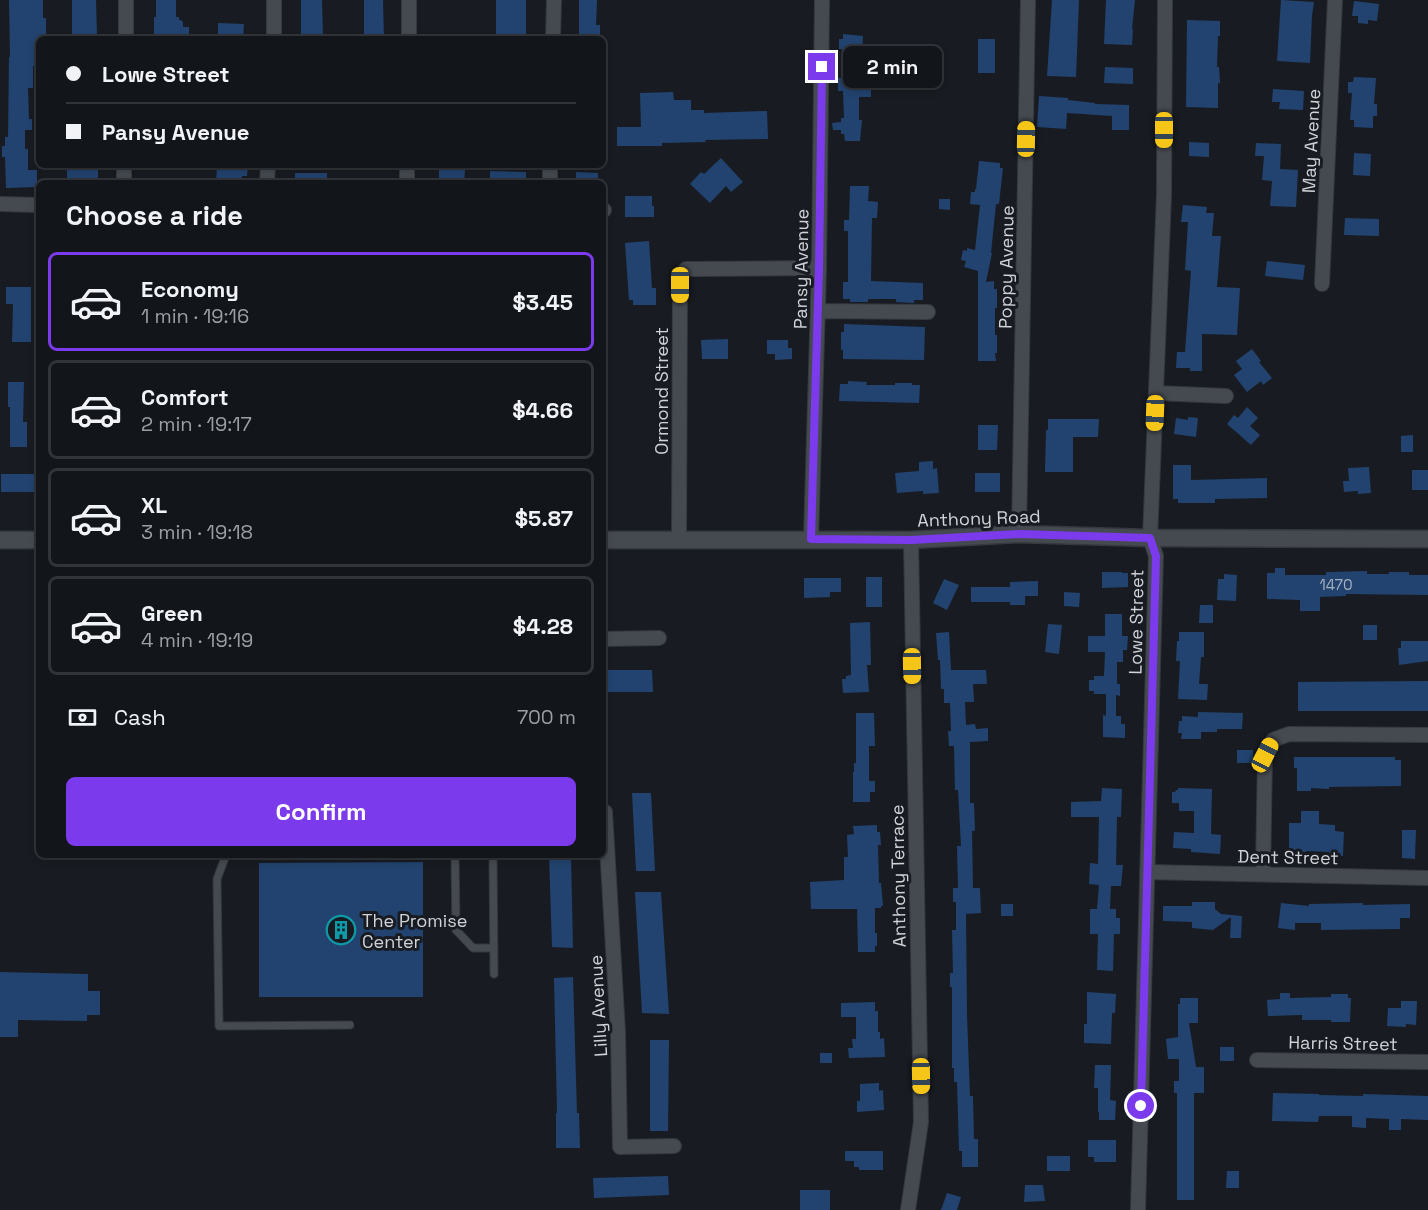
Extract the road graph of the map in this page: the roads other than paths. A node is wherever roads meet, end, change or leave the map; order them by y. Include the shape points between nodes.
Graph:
1 (126, 0) edge
2 (274, 0) edge
3 (409, 0) edge
4 (554, 0) edge
5 (822, 0) edge
6 (1028, 0) edge
7 (1165, 0) edge
8 (1335, 0) edge
9 (126, 36) edge
10 (274, 36) edge
11 (409, 36) edge
12 (553, 36) edge
13 (0, 204) edge
14 (36, 205) edge
15 (819, 268) junction
16 (1323, 284) dead end
17 (818, 311) junction
18 (928, 312) dead end
19 (1156, 393) junction
20 (1226, 396) dead end
21 (1019, 534) junction
22 (1150, 538) junction
23 (811, 539) junction
24 (1428, 539) edge
25 (0, 540) edge
26 (36, 540) edge
27 (606, 540) edge
28 (679, 540) junction
29 (911, 540) junction
30 (659, 638) dead end
31 (606, 639) edge
32 (1428, 735) edge
33 (606, 829) edge
34 (225, 858) edge
35 (455, 858) edge
36 (493, 858) edge
37 (1148, 872) junction
38 (1263, 874) junction
39 (1428, 878) edge
40 (494, 948) junction
41 (494, 974) dead end
42 (350, 1025) dead end
43 (1257, 1060) dead end
44 (1428, 1062) edge
45 (674, 1146) dead end
46 (909, 1210) edge
47 (1138, 1210) edge

1 - 9 street
2 - 10 street
3 - 11 street
4 - 12 street
5 - 15 street, Pansy Avenue
6 - 21 street, Poppy Avenue
7 - 19 street, Lowe Street via 1164,195
8 - 16 street, May Avenue
13 - 14 street
15 - 17 street, Pansy Avenue
15 - 28 street, Ormond Street via 695,268 686,269 681,275
17 - 18 street
17 - 23 street, Pansy Avenue
19 - 20 street
19 - 22 street, Lowe Street
21 - 22 street, Anthony Road
21 - 29 street, Anthony Road
22 - 24 street, Anthony Road
22 - 37 street, Lowe Street via 1156,556
23 - 28 street, Anthony Road
23 - 29 street, Anthony Road
25 - 26 street
27 - 28 street, Anthony Road
29 - 46 street, Anthony Terrace via 921,1122
30 - 31 street
32 - 38 street via 1289,734 1273,740 1265,755
33 - 45 street, Lilly Avenue via 618,1033 620,1147
34 - 42 lane via 217,879 219,1026
35 - 40 lane via 456,930 472,948
36 - 40 lane
37 - 38 street, Dent Street
37 - 47 street, Lowe Street
38 - 39 street, Dent Street
40 - 41 lane
43 - 44 street, Harris Street

